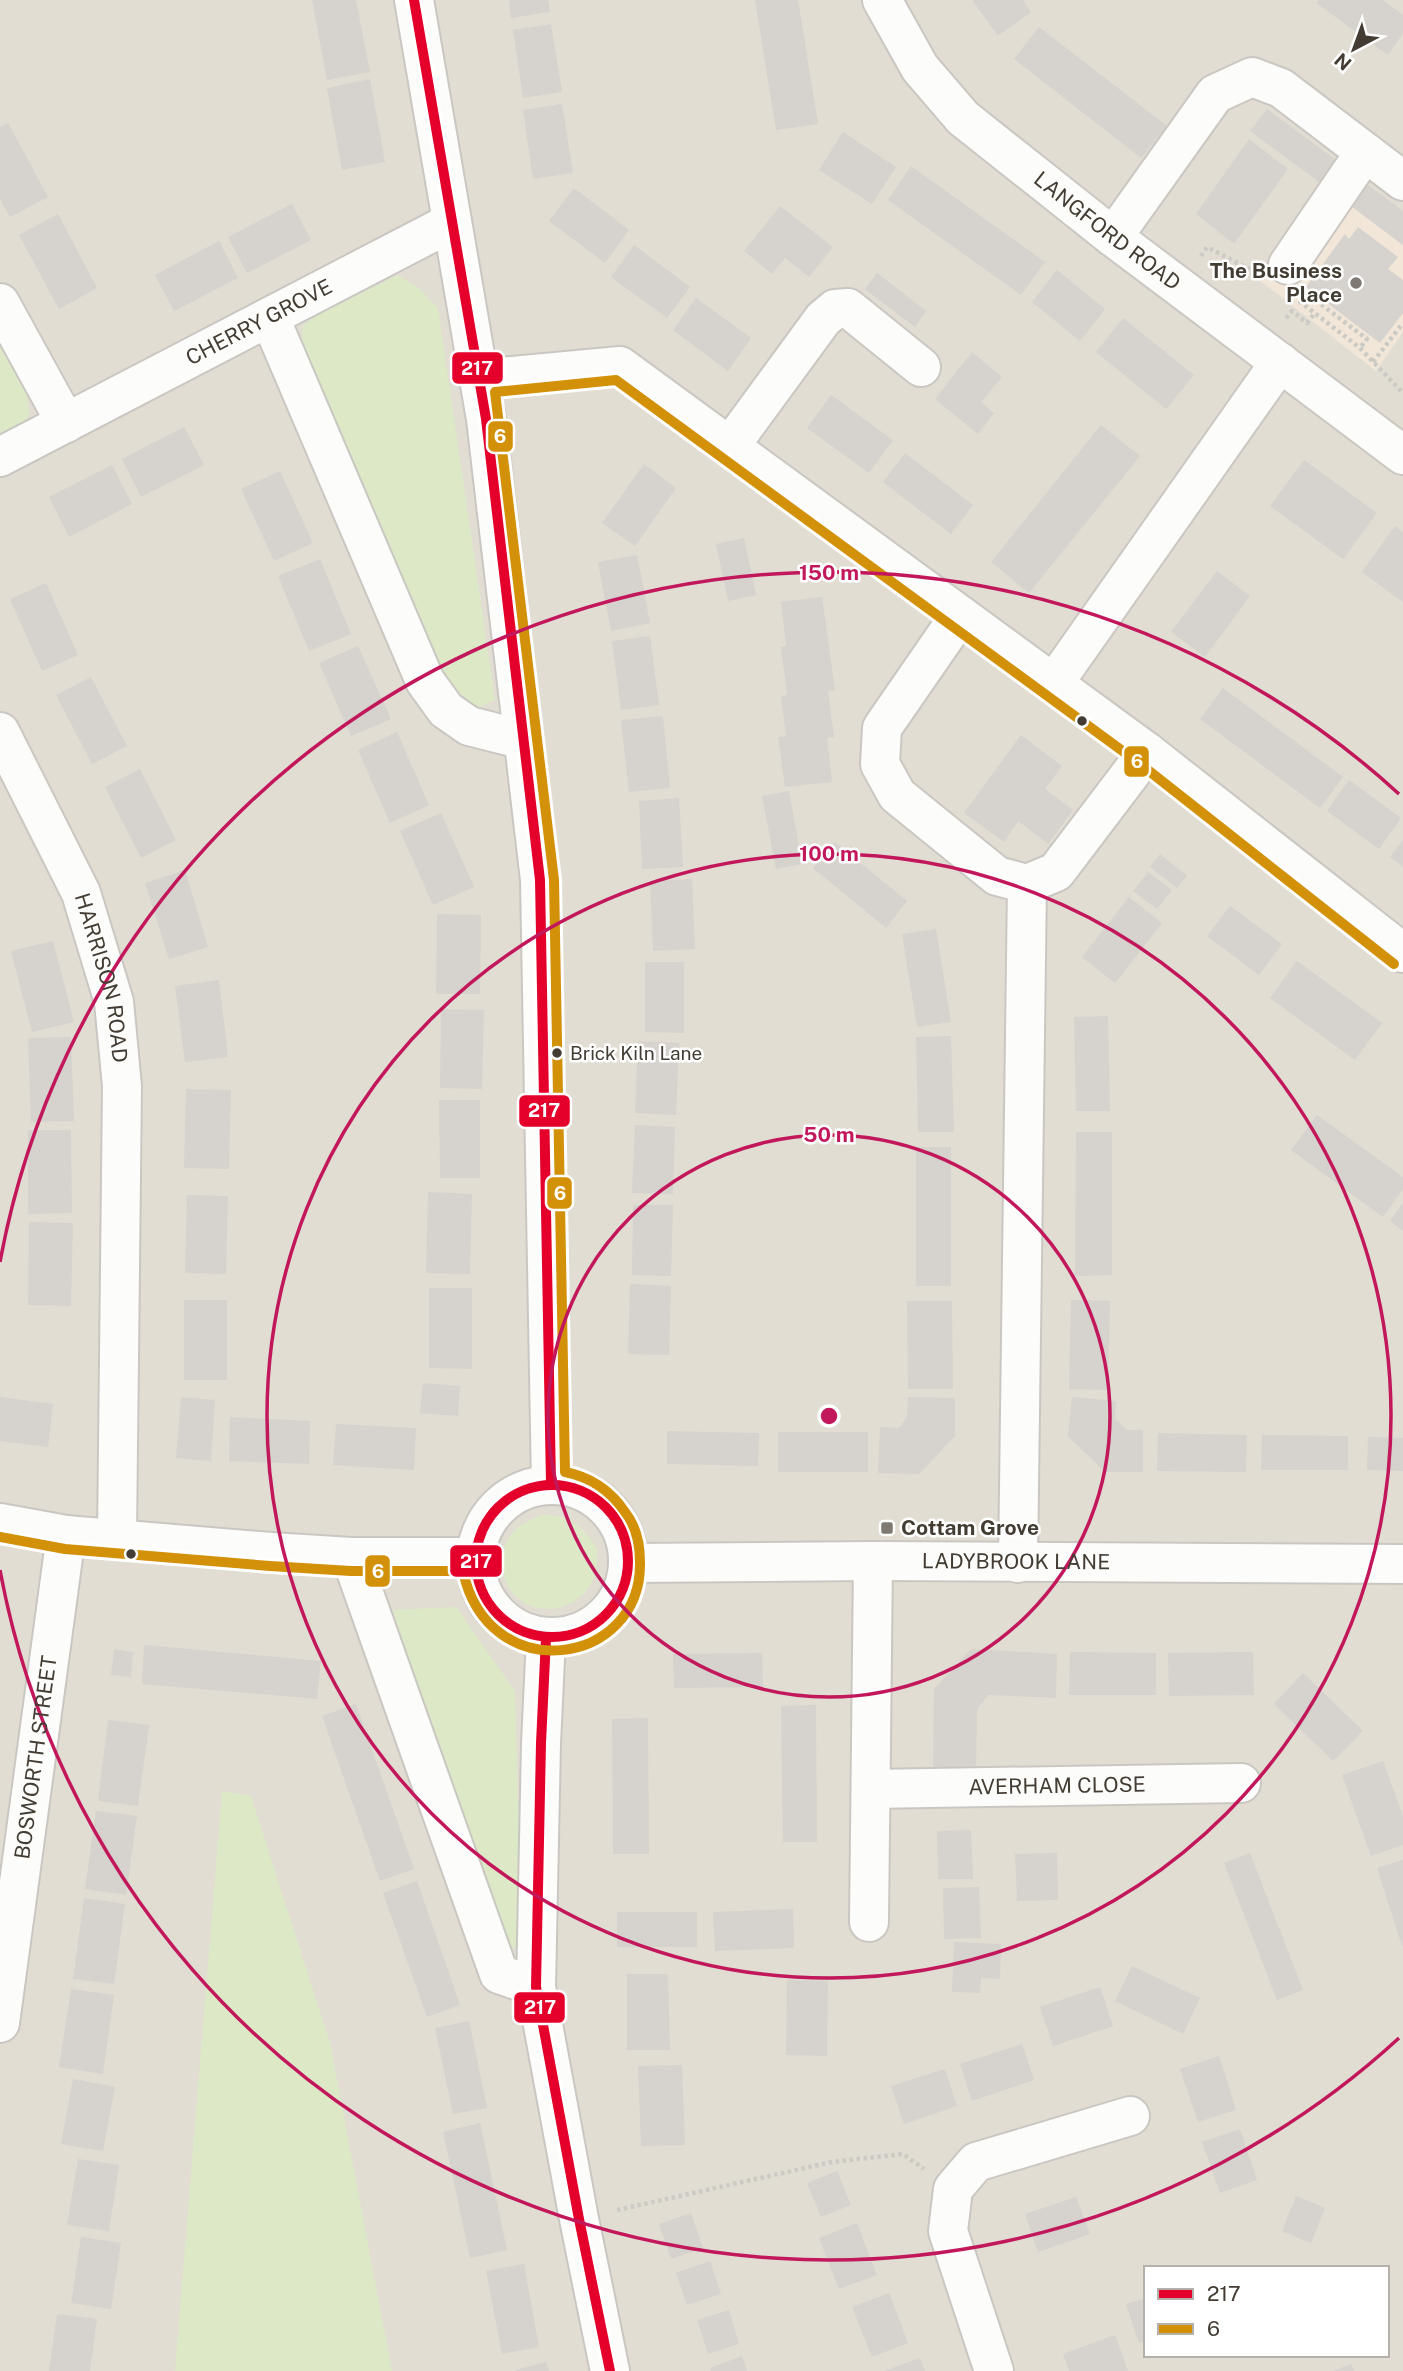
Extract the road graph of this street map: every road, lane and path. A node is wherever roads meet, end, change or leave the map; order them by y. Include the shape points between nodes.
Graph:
1 (414, 0) edge
2 (882, 0) edge
3 (1365, 152) junction
4 (1403, 181) edge
5 (452, 222) junction
6 (1113, 237) junction
7 (1201, 256) dead end
8 (1285, 282) junction
9 (0, 303) edge
10 (1315, 313) junction
11 (270, 318) junction
12 (1286, 318) dead end
13 (1403, 323) edge
14 (1360, 348) junction
15 (1280, 362) junction
16 (1373, 362) junction
17 (921, 367) dead end
18 (479, 379) junction
19 (1403, 393) edge
20 (65, 424) junction
21 (730, 446) junction
22 (1403, 455) edge
23 (0, 457) edge
24 (960, 615) junction
25 (1054, 683) junction
26 (0, 732) edge
27 (524, 740) junction
28 (1147, 751) junction
29 (9, 774) edge
30 (1027, 884) junction
31 (1403, 953) edge
32 (551, 1484) junction
33 (0, 1523) edge
34 (66, 1535) junction
35 (117, 1538) junction
36 (351, 1556) junction
37 (475, 1557) junction
38 (873, 1561) junction
39 (629, 1563) junction
40 (1018, 1563) junction
41 (1400, 1573) edge
42 (546, 1638) junction
43 (1241, 1783) dead end
44 (871, 1789) junction
45 (870, 1922) dead end
46 (536, 1987) junction
47 (0, 2023) edge
48 (1130, 2116) dead end
49 (953, 2189) junction
50 (579, 2219) junction
51 (610, 2371) edge
52 (994, 2371) edge

1 - 5 street
2 - 6 street, LANGFORD ROAD via 920,68 963,118
3 - 4 street
3 - 6 street via 1281,88 1252,78 1215,94
3 - 8 street
5 - 11 street, CHERRY GROVE
5 - 18 street
6 - 15 street, LANGFORD ROAD
7 - 8 path via 1207,247
8 - 10 path
8 - 14 path via 1333,310 1367,339
9 - 20 street
10 - 12 path via 1307,323 1292,311
10 - 14 path
11 - 20 street, CHERRY GROVE
11 - 27 street via 425,681 446,710 469,726
13 - 16 path
14 - 16 path
15 - 22 street, LANGFORD ROAD
15 - 25 street
16 - 19 path
17 - 21 street via 848,308 835,309
18 - 21 street via 620,366
18 - 27 street
20 - 23 street, CHERRY GROVE
21 - 24 street
24 - 25 street
24 - 30 street via 882,728 880,764 897,795 997,876
25 - 28 street
26 - 29 street, HARRISON ROAD
27 - 32 street via 540,880
28 - 30 street via 1056,872
28 - 31 street
29 - 35 street, HARRISON ROAD via 81,893 114,1002 122,1086
30 - 40 street
32 - 37 street via 523,1490 499,1506 482,1529
32 - 39 street via 581,1490 607,1507 624,1533
33 - 34 street
34 - 35 street
34 - 47 street, BOSWORTH STREET
35 - 36 street
36 - 37 street
36 - 46 street via 499,1974
37 - 42 street via 487,1602 503,1620
38 - 39 street, LADYBROOK LANE
38 - 40 street, LADYBROOK LANE
38 - 44 street
39 - 42 street via 624,1587 612,1609 594,1626
40 - 41 street, LADYBROOK LANE
42 - 46 street
43 - 44 street, AVERHAM CLOSE
44 - 45 street
46 - 50 street
48 - 49 street via 976,2162
49 - 50 path via 903,2154 832,2162
49 - 52 street via 948,2231
50 - 51 street

